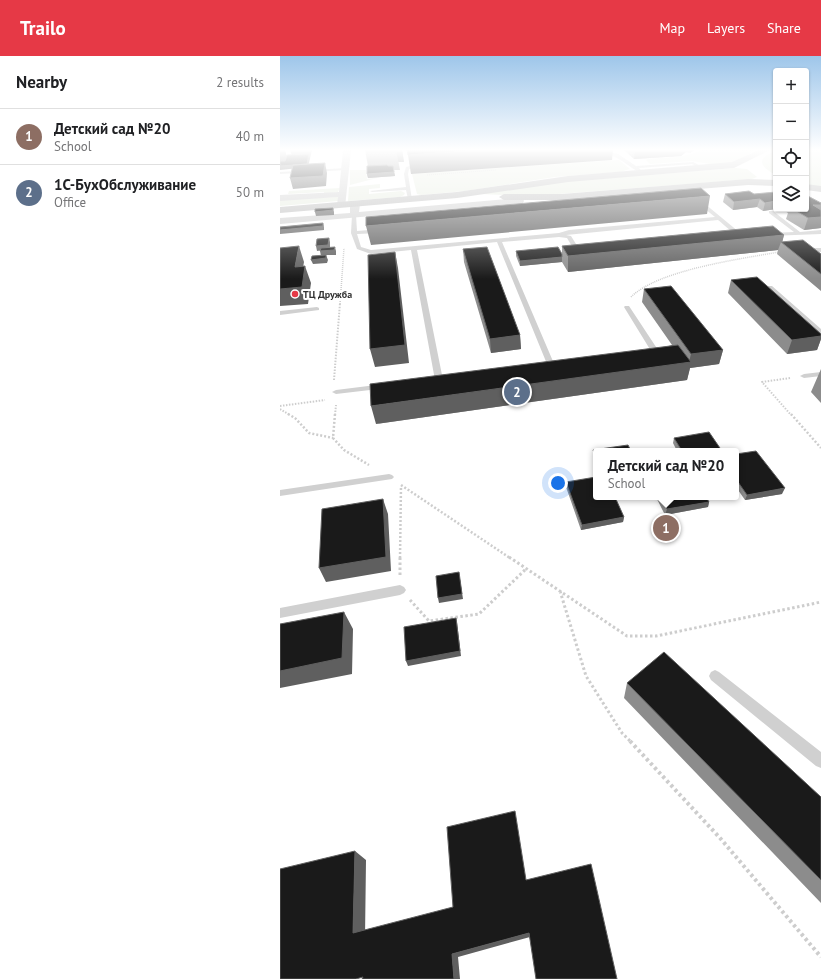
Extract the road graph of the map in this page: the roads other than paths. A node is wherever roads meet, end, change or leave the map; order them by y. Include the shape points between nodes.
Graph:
1 (409, 193) edge
2 (469, 193) edge
3 (613, 193) edge
4 (343, 194) joint
5 (457, 195) junction
6 (692, 195) edge
7 (280, 198) edge
8 (410, 199) junction
9 (520, 201) dead end
10 (693, 203) edge
11 (701, 203) junction
12 (355, 204) junction
13 (342, 205) junction
14 (280, 210) edge
15 (771, 212) edge
16 (354, 215) junction
17 (719, 218) junction
18 (280, 221) edge
19 (385, 230) edge
20 (354, 231) junction
21 (821, 232) edge
22 (800, 234) junction
23 (559, 235) junction
24 (764, 236) edge
25 (778, 236) junction
26 (735, 237) edge
27 (499, 241) junction
28 (793, 242) edge
29 (807, 247) edge
30 (414, 249) junction
31 (814, 250) junction
32 (821, 250) edge
33 (585, 251) edge
34 (568, 252) edge
35 (578, 252) junction
36 (821, 256) edge
37 (770, 287) edge
38 (627, 307) road end
39 (317, 309) dead end
40 (280, 313) edge
41 (821, 333) edge
42 (641, 354) edge
43 (536, 368) edge
44 (821, 374) edge
45 (804, 376) road end
46 (438, 380) edge
47 (391, 386) edge
48 (336, 395) road end
49 (389, 477) road end
50 (280, 493) edge
51 (400, 590) road end
52 (280, 613) edge
53 (715, 676) dead end
54 (821, 761) edge

1 - 8 lane
2 - 5 main road
3 - 5 main road via 526,198
4 - 7 street
4 - 13 street
5 - 8 main road
6 - 11 lane
8 - 12 main road
9 - 16 street
10 - 11 lane
11 - 17 lane
12 - 13 main road
12 - 16 street
13 - 14 main road
15 - 22 lane
16 - 18 street
16 - 20 lane
17 - 23 lane
17 - 26 lane via 737,233 751,236
19 - 20 lane
20 - 30 lane via 359,248 371,252
21 - 22 lane
22 - 25 lane
23 - 27 lane
23 - 35 lane via 569,237
24 - 25 lane
25 - 28 lane
27 - 30 lane
27 - 43 lane via 555,365
29 - 31 lane
30 - 46 lane
31 - 32 lane
31 - 36 lane
33 - 35 lane
34 - 35 lane
37 - 41 lane
38 - 42 lane via 656,353
39 - 40 lane
44 - 45 lane
47 - 48 lane
49 - 50 lane
51 - 52 lane
53 - 54 lane

